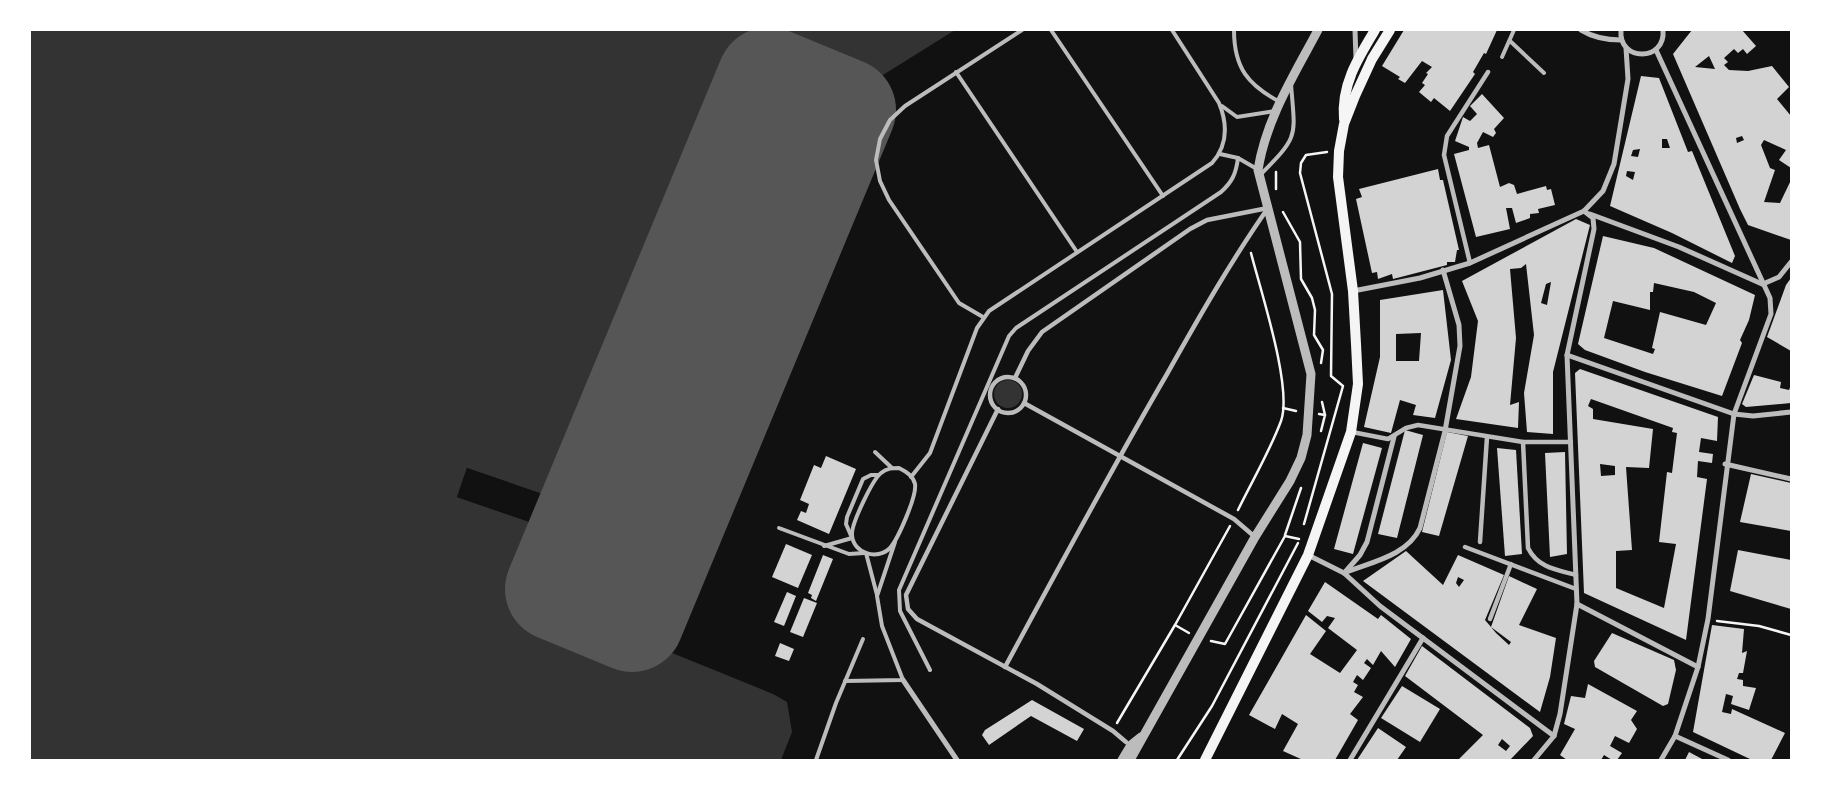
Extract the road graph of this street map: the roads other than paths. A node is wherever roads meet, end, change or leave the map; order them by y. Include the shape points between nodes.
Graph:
1 (1022, 30) edge
2 (1051, 30) edge
3 (1172, 30) edge
4 (1234, 30) edge
5 (1318, 30) edge
6 (1355, 30) edge
7 (1375, 30) edge
8 (1390, 30) edge
9 (1514, 30) edge
10 (1581, 30) edge
11 (1621, 30) edge
12 (1663, 30) edge
13 (1621, 40) junction
14 (1510, 41) junction
15 (1626, 48) junction
16 (1656, 50) junction
17 (1502, 57) dead end
18 (1356, 64) junction
19 (956, 72) junction
20 (1488, 72) dead end
21 (1544, 73) dead end
22 (1291, 80) junction
23 (1280, 102) junction
24 (1219, 103) junction
25 (1275, 111) junction
26 (1344, 124) junction
27 (1220, 154) junction
28 (1238, 158) junction
29 (1259, 173) junction
30 (1163, 196) junction
31 (1268, 208) junction
32 (1587, 212) junction
33 (1077, 252) junction
34 (1791, 262) edge
35 (1470, 263) junction
36 (1443, 270) junction
37 (1763, 284) junction
38 (1353, 291) junction
39 (983, 317) junction
40 (1567, 355) junction
41 (1015, 378) junction
42 (1024, 403) junction
43 (998, 409) junction
44 (1791, 412) edge
45 (1734, 414) junction
46 (1445, 431) junction
47 (1351, 432) junction
48 (1394, 437) junction
49 (1487, 437) junction
50 (1523, 442) junction
51 (1571, 442) junction
52 (875, 452) dead end
53 (1119, 456) junction
54 (1726, 464) junction
55 (892, 468) junction
56 (878, 475) junction
57 (912, 477) junction
58 (1791, 479) edge
59 (778, 528) dead end
60 (897, 537) junction
61 (1255, 537) junction
62 (852, 538) junction
63 (1480, 542) dead end
64 (824, 546) junction
65 (1465, 547) dead end
66 (865, 553) junction
67 (1308, 555) junction
68 (1511, 564) junction
69 (1344, 573) junction
70 (1576, 575) junction
71 (1576, 590) junction
72 (877, 596) junction
73 (1577, 604) junction
74 (1490, 619) dead end
75 (1422, 638) junction
76 (863, 639) dead end
77 (1005, 667) junction
78 (1698, 667) junction
79 (930, 670) dead end
80 (903, 680) junction
81 (845, 681) junction
82 (1144, 735) junction
83 (1554, 736) junction
84 (1675, 736) junction
85 (1126, 742) dead end
86 (816, 760) edge
87 (957, 760) edge
88 (1122, 760) edge
89 (1130, 760) edge
90 (1205, 760) edge
91 (1350, 760) edge
92 (1534, 760) edge
93 (1661, 760) edge
94 (1728, 760) edge

1 - 19 lane
2 - 30 lane
3 - 24 lane
4 - 23 lane via 1234,50 1247,78 1256,88
5 - 22 street
6 - 18 street
7 - 18 main road
8 - 26 main road via 1365,74
9 - 14 lane
10 - 13 street via 1605,40
11 - 13 street
12 - 16 street via 1663,39
13 - 15 street
14 - 17 lane
14 - 21 lane
15 - 16 street via 1644,55
15 - 32 street via 1628,79 1614,164 1603,191
16 - 37 street
18 - 26 main road via 1346,82 1342,103
19 - 33 lane
19 - 39 lane via 890,120 880,139 876,160 880,181 908,229 959,303
20 - 35 street via 1447,136 1444,155
22 - 23 street
22 - 29 lane via 1294,133 1283,152
23 - 25 street
24 - 25 lane via 1237,117
24 - 27 lane via 1226,128
25 - 29 street via 1265,135
26 - 38 main road via 1338,176
27 - 28 lane
27 - 30 lane
28 - 29 lane
28 - 79 lane via 1230,183 1221,192 1016,328 1009,336 899,590 900,611
29 - 31 street
30 - 33 lane
31 - 41 street via 1207,220 1190,228 1042,332
31 - 53 street
31 - 61 street via 1308,359 1311,383 1307,436 1301,458
32 - 35 street
32 - 37 street
32 - 40 street via 1593,218 1594,229
33 - 39 lane
34 - 37 street via 1779,277
35 - 36 street
36 - 38 street via 1420,278
36 - 46 street via 1459,325 1460,346
37 - 45 street via 1770,298 1771,314
38 - 47 main road via 1358,384
39 - 57 lane via 930,453
40 - 45 street
40 - 51 street
41 - 42 street via 1025,388
41 - 43 street via 1003,378 994,384 990,396
42 - 43 street via 1012,412
42 - 53 street
43 - 77 street via 906,595 908,609 917,619
44 - 45 street via 1753,416
45 - 54 street
46 - 48 street via 1412,425
46 - 49 street
46 - 69 street via 1420,528 1414,539 1406,548
47 - 48 street via 1382,439
47 - 67 main road
48 - 69 street via 1367,542
49 - 50 street
49 - 63 street
50 - 51 street
50 - 70 street via 1528,548 1538,562
51 - 70 street
52 - 55 lane
53 - 61 street via 1234,519
53 - 77 street
54 - 58 street
54 - 78 street via 1708,620
55 - 56 lane
55 - 57 lane via 899,468
56 - 62 lane via 854,522
56 - 62 lane via 863,478 846,517
57 - 60 lane via 915,490
59 - 64 lane
60 - 66 lane via 889,549 877,555
60 - 72 lane
61 - 82 street
62 - 64 lane
62 - 66 lane
64 - 66 lane via 849,554
65 - 68 street
66 - 72 lane
67 - 69 street
67 - 90 main road
68 - 71 street
68 - 74 street
69 - 75 street
70 - 71 street
71 - 73 street
72 - 80 lane via 882,626
73 - 78 street
73 - 83 street
75 - 83 street
75 - 91 street
76 - 81 lane
77 - 85 street via 1113,731
78 - 84 street
80 - 81 lane
80 - 87 street
81 - 86 lane
82 - 88 street
82 - 89 street
83 - 92 street
84 - 93 street
84 - 94 street

